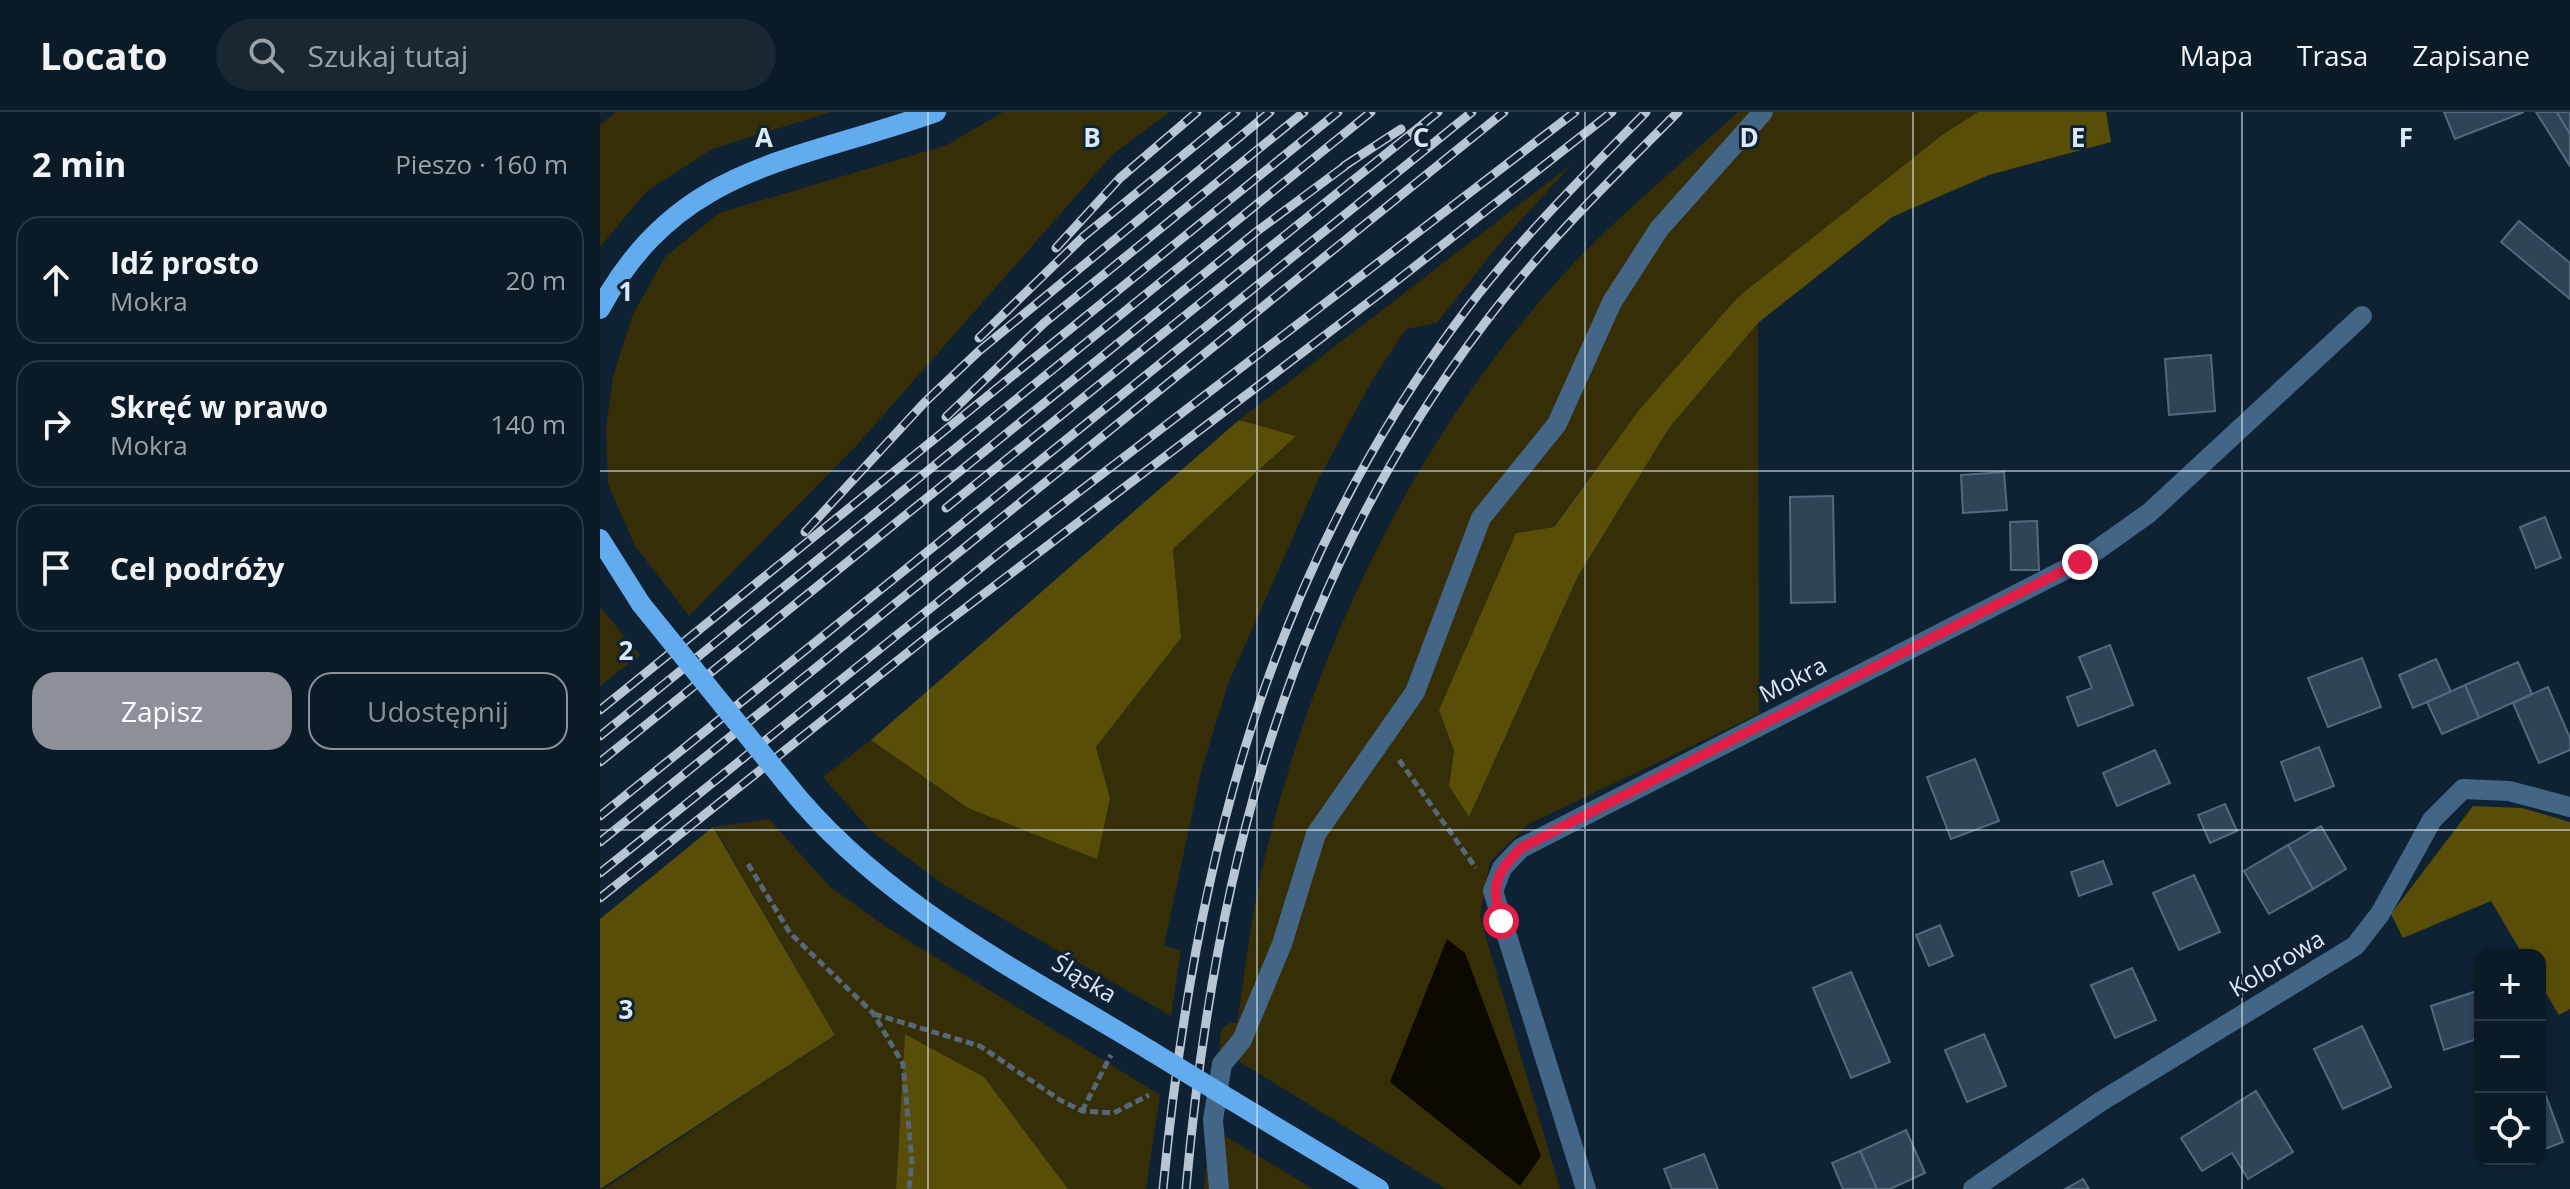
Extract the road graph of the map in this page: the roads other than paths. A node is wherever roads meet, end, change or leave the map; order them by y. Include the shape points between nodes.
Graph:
1 (936, 112) edge
2 (1763, 112) edge
3 (600, 309) edge
4 (2362, 316) dead end
5 (600, 539) edge
6 (2570, 807) edge
7 (1219, 1189) edge
8 (1379, 1189) edge
9 (1586, 1189) edge
10 (1973, 1189) edge

1 - 3 main road via 784,158 692,201 639,249
2 - 7 street via 1659,229 1612,302 1557,424 1481,518 1415,692 1316,834 1282,944 1242,1040 1222,1064 1213,1120
4 - 9 street, Mokra via 2149,513 2080,562 1521,848 1502,868 1493,891
5 - 8 main road, Śląska, bridge via 641,604 786,783 826,830 894,890
6 - 10 street, Kolorowa via 2509,791 2463,789 2432,820 2380,914 2355,946 2100,1102

